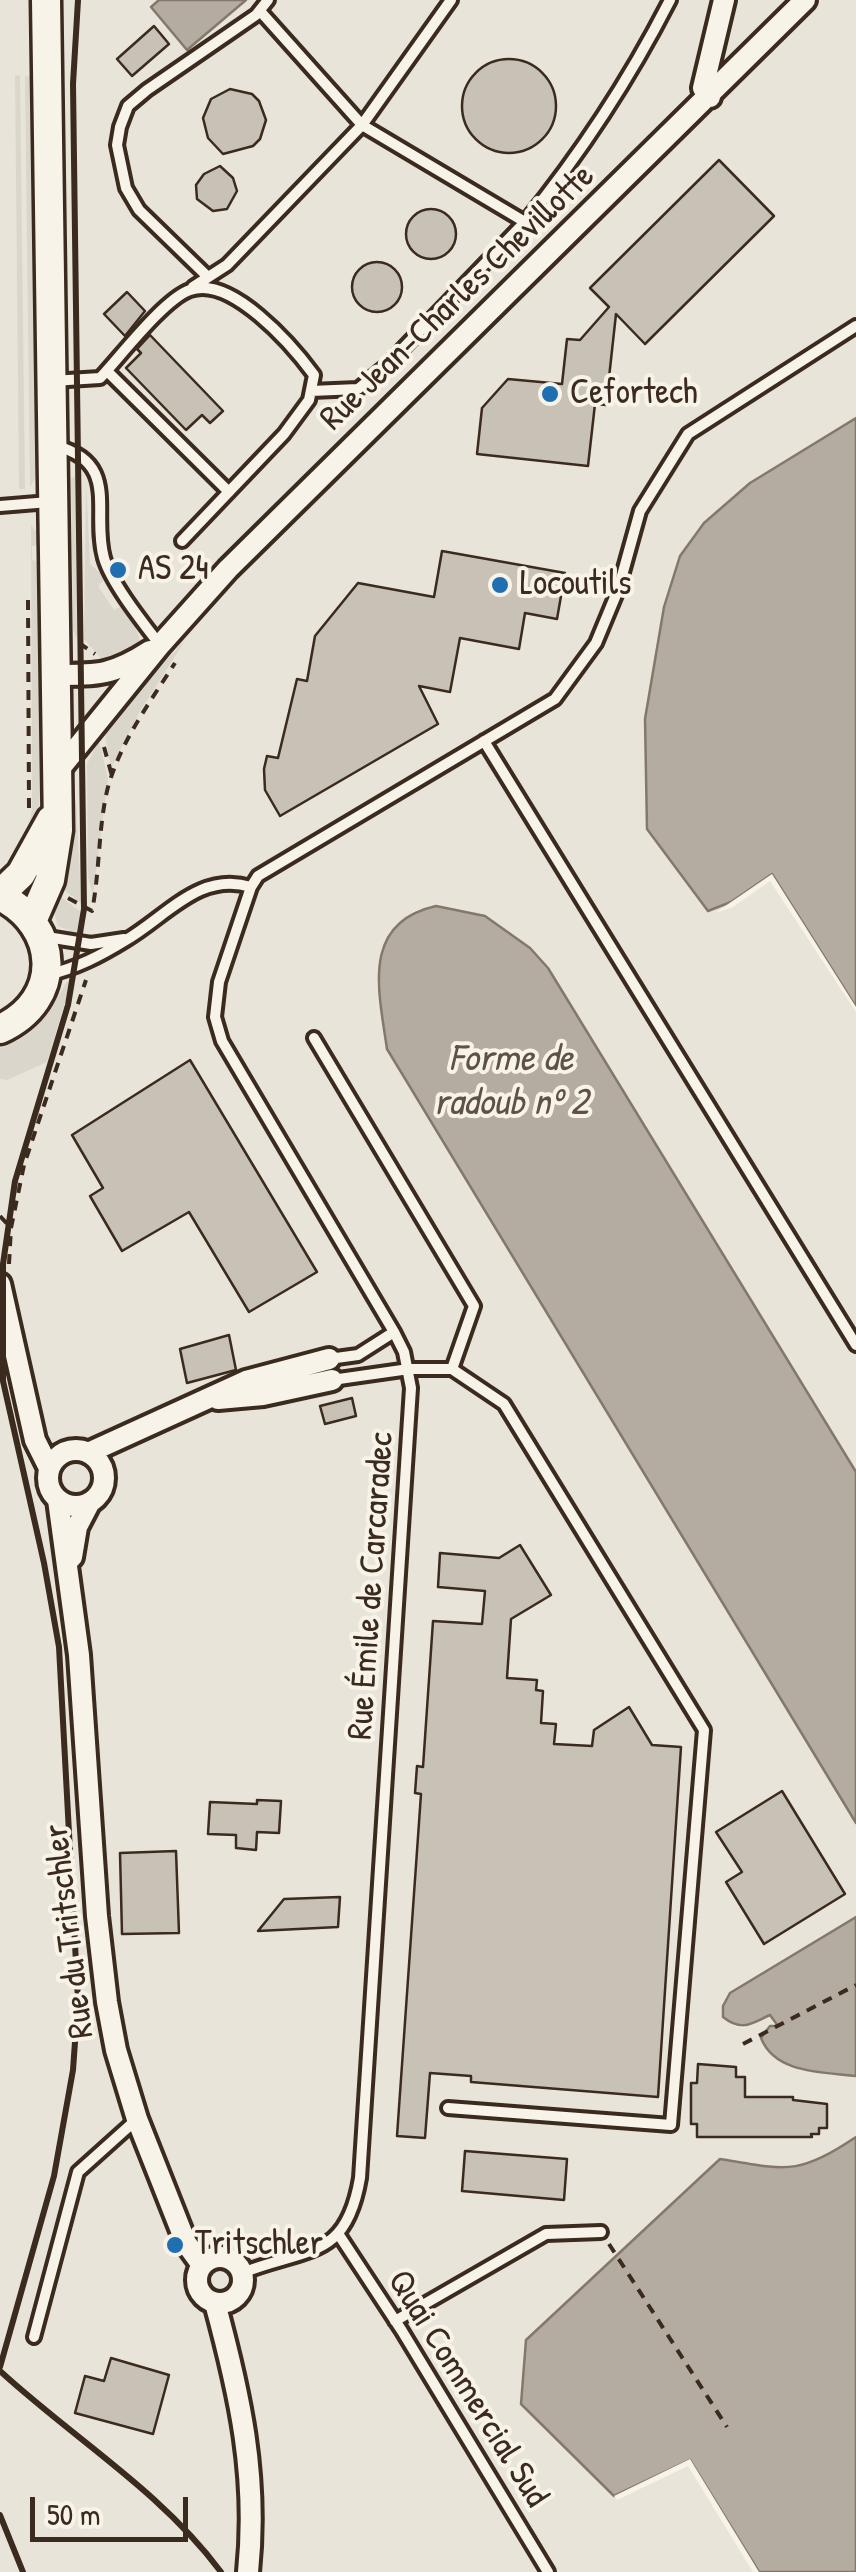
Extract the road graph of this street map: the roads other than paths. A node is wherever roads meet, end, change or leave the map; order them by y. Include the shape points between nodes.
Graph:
1 (46, 0) edge
2 (268, 0) edge
3 (451, 0) edge
4 (670, 0) edge
5 (724, 0) edge
6 (805, 0) edge
7 (260, 11) junction
8 (710, 97) junction
9 (362, 125) junction
10 (525, 222) junction
11 (208, 277) junction
12 (188, 290) junction
13 (856, 326) edge
14 (108, 370) junction
15 (51, 381) junction
16 (311, 391) junction
17 (52, 446) junction
18 (229, 492) junction
19 (52, 502) junction
20 (0, 506) edge
21 (182, 541) dead end
22 (160, 644) junction
23 (56, 675) junction
24 (484, 741) junction
25 (58, 771) junction
26 (57, 805) junction
27 (251, 887) junction
28 (0, 894) edge
29 (38, 928) junction
30 (130, 938) junction
31 (46, 976) junction
32 (0, 1029) edge
33 (314, 1038) dead end
34 (1, 1288) edge
35 (394, 1332) junction
36 (856, 1345) edge
37 (330, 1369) junction
38 (408, 1369) junction
39 (452, 1369) junction
40 (31, 1418) junction
41 (134, 1434) junction
42 (78, 1452) junction
43 (49, 1468) junction
44 (104, 1476) junction
45 (58, 1500) junction
46 (90, 1502) junction
47 (69, 1573) junction
48 (448, 2108) dead end
49 (138, 2119) junction
50 (601, 2232) road end
51 (339, 2235) junction
52 (202, 2265) junction
53 (242, 2272) junction
54 (216, 2303) junction
55 (396, 2321) junction
56 (34, 2338) dead end
57 (248, 2572) edge
58 (548, 2572) edge

1 - 15 street
2 - 7 lane
3 - 9 lane
4 - 10 lane via 637,65
5 - 8 street via 703,88
6 - 8 street, Rue Jean-Charles Chevillotte
7 - 9 lane
7 - 11 lane via 147,90 128,106 120,126 126,188 139,210
8 - 22 street, Rue Jean-Charles Chevillotte
9 - 10 lane
9 - 11 lane via 227,266
10 - 16 lane via 358,389
11 - 12 lane
12 - 14 lane
12 - 16 lane via 222,291 240,300 314,374
13 - 24 lane via 688,434 640,511 596,643 555,699
14 - 15 lane via 100,378
14 - 18 lane
15 - 17 street
16 - 18 lane via 284,434
17 - 19 street
17 - 22 lane via 91,466 99,480 104,559
18 - 21 lane
19 - 20 lane
19 - 23 street
22 - 23 street, Rue Jean-Charles Chevillotte via 110,673
22 - 25 street, Rue Jean-Charles Chevillotte
23 - 25 street
24 - 27 lane via 258,876
24 - 36 lane
25 - 26 street
26 - 28 street via 37,850
26 - 29 street via 57,847
27 - 30 lane via 230,881 200,888
27 - 35 lane, Rue Émile de Carcaradec via 220,982 214,1016 222,1041
28 - 29 street
29 - 30 lane via 92,944
29 - 31 street
30 - 31 lane via 86,964
31 - 32 street via 29,1010
33 - 39 lane via 474,1306
34 - 40 street
35 - 37 lane
35 - 38 lane, Rue Émile de Carcaradec
37 - 38 lane
37 - 41 street via 263,1395 211,1399
38 - 39 lane
38 - 51 lane, Rue Émile de Carcaradec via 411,1410 360,2178
39 - 48 lane via 504,1404 704,1730 671,2126
40 - 42 street
40 - 43 street
41 - 42 street
41 - 44 street
42 - 43 street via 57,1457
42 - 44 street via 101,1466
43 - 45 street
44 - 46 street
45 - 46 street
45 - 47 street, Rue du Tritschler
46 - 47 street, Rue du Tritschler
47 - 49 street, Rue du Tritschler via 104,1982
49 - 52 street, Rue du Tritschler via 186,2243
49 - 56 lane via 78,2172
50 - 55 lane via 546,2234
51 - 53 lane
51 - 55 lane, Quai Commercial Sud
52 - 53 street via 224,2258
52 - 54 street via 198,2288
53 - 54 street via 237,2295
54 - 57 street via 250,2461
55 - 58 lane, Quai Commercial Sud

